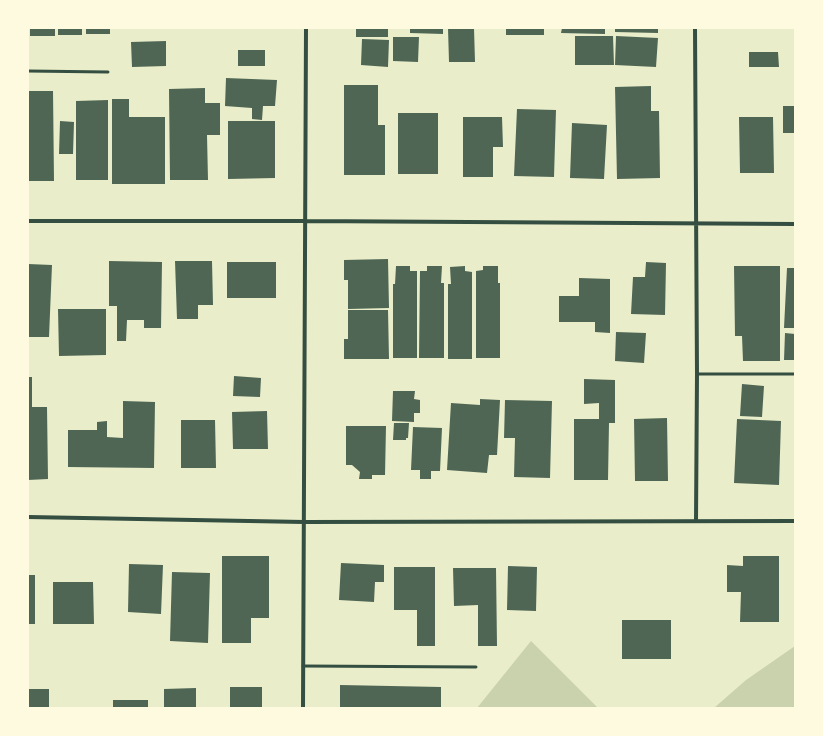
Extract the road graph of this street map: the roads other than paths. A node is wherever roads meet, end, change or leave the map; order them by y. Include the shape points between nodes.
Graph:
1 (306, 28) edge
2 (696, 28) edge
3 (28, 71) edge
4 (108, 72) dead end
5 (28, 221) edge
6 (305, 221) junction
7 (697, 223) junction
8 (795, 224) edge
9 (697, 374) junction
10 (795, 374) edge
11 (28, 517) edge
12 (696, 521) junction
13 (795, 521) edge
14 (304, 522) junction
15 (303, 666) junction
16 (476, 667) dead end
17 (303, 708) edge

1 - 6 street
2 - 7 street
3 - 4 lane
5 - 6 street
6 - 7 street
6 - 14 street
7 - 8 street
7 - 9 street
9 - 10 lane
9 - 12 street
11 - 14 street
12 - 13 street
12 - 14 street
14 - 15 street
15 - 16 lane
15 - 17 street

